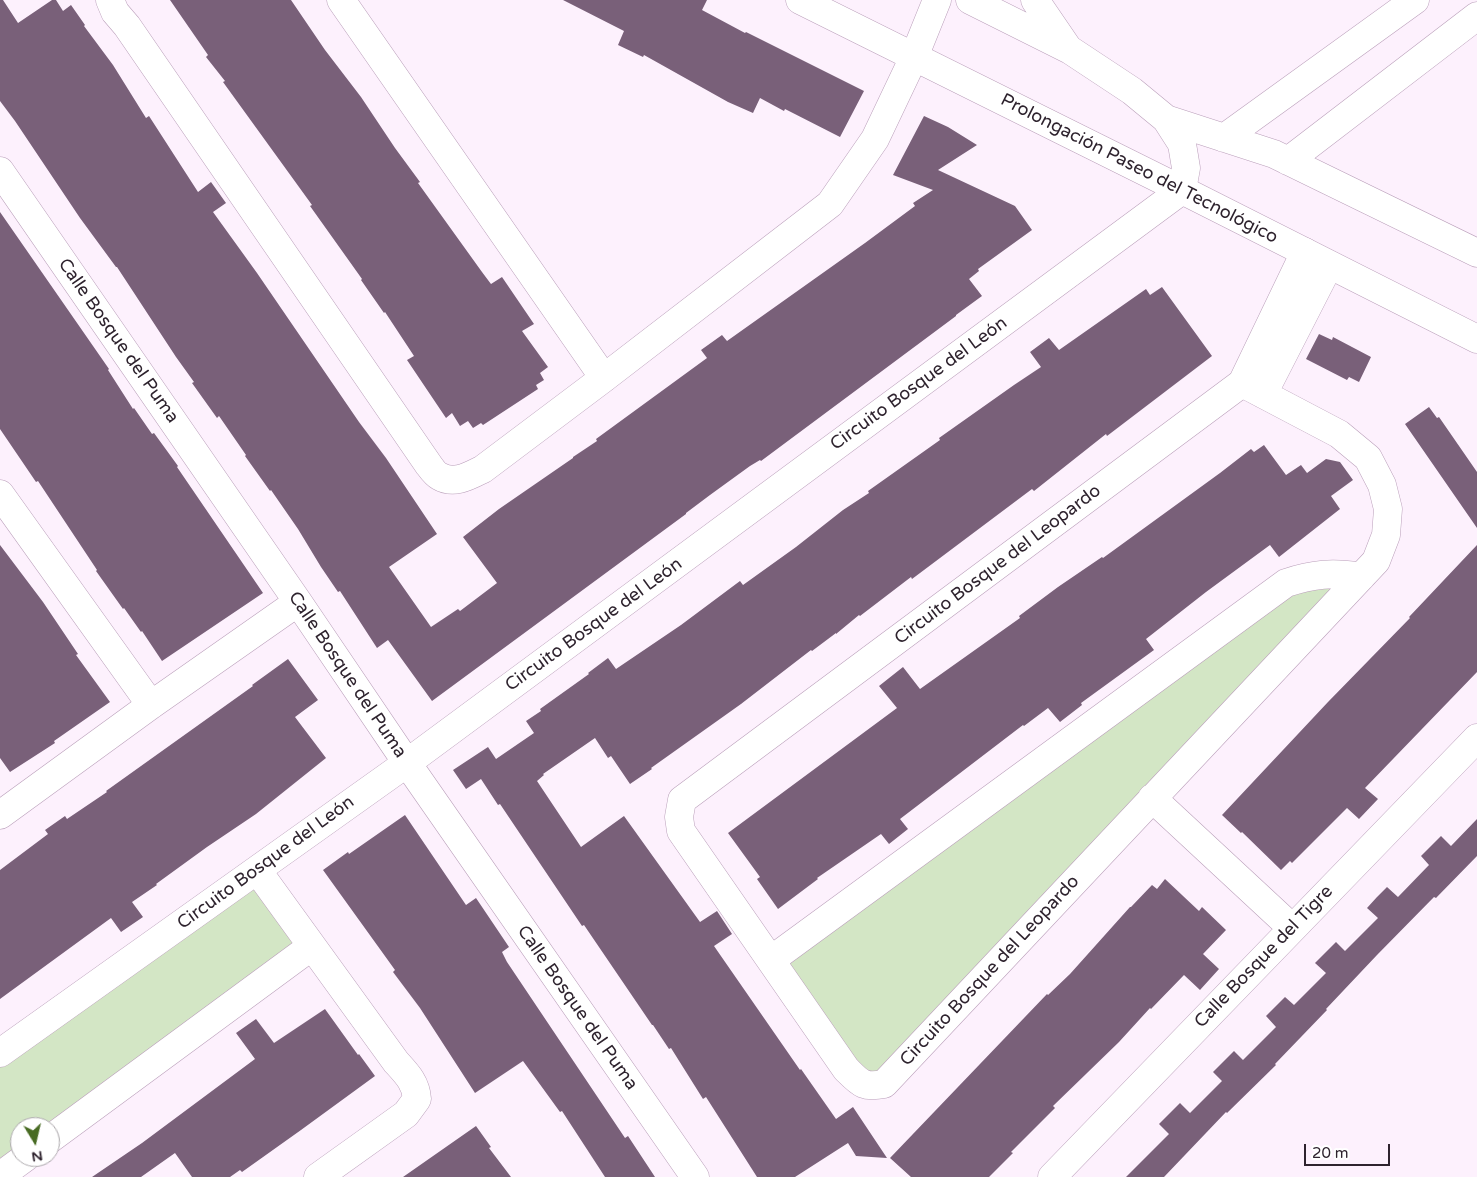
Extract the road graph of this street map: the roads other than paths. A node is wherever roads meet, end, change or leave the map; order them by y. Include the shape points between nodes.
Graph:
1 (110, 0) edge
2 (340, 0) edge
3 (800, 0) edge
4 (937, 0) edge
5 (970, 0) edge
6 (1035, 0) edge
7 (1415, 0) edge
8 (1477, 16) edge
9 (1070, 50) junction
10 (914, 57) junction
11 (1166, 119) junction
12 (1224, 138) junction
13 (1288, 162) junction
14 (0, 172) edge
15 (1182, 190) junction
16 (1305, 252) junction
17 (1477, 253) edge
18 (1329, 265) junction
19 (1477, 339) edge
20 (604, 378) junction
21 (1252, 388) junction
22 (0, 494) edge
23 (1361, 576) junction
24 (298, 602) junction
25 (151, 706) junction
26 (1477, 738) edge
27 (407, 763) junction
28 (1152, 798) junction
29 (1, 813) edge
30 (257, 870) junction
31 (1292, 928) junction
32 (312, 946) junction
33 (770, 960) junction
34 (0, 1053) edge
35 (60, 1132) edge
36 (12, 1167) edge
37 (0, 1176) edge
38 (318, 1177) edge
39 (695, 1177) edge
40 (1052, 1177) edge

1 - 20 street via 115,12 438,476 450,480 463,479 483,469
2 - 20 street
3 - 10 street, Prolongación Paseo del Tecnológico
4 - 10 street
5 - 9 street
6 - 9 street
7 - 12 street
8 - 13 street
9 - 11 street via 1132,91
10 - 15 street, Prolongación Paseo del Tecnológico
10 - 20 street via 875,140 830,204
11 - 12 street
11 - 15 street via 1182,144 1186,168
12 - 13 street via 1274,154
13 - 17 street
14 - 24 street, Calle Bosque del Puma
15 - 16 street, Prolongación Paseo del Tecnológico
15 - 27 street, Circuito Bosque del León
16 - 18 street, Prolongación Paseo del Tecnológico
16 - 21 street
18 - 19 street, Prolongación Paseo del Tecnológico
18 - 21 street
21 - 23 street, Circuito Bosque del Leopardo via 1339,434 1368,458 1382,485 1388,509 1386,535 1376,561
21 - 33 street, Circuito Bosque del Leopardo via 682,800 681,831
22 - 25 street
23 - 28 street, Circuito Bosque del Leopardo
23 - 33 street via 1323,574 1286,583
24 - 25 street
24 - 27 street, Calle Bosque del Puma
25 - 29 street
26 - 31 street, Calle Bosque del Tigre
27 - 30 street, Circuito Bosque del León
27 - 39 street, Calle Bosque del Puma
28 - 31 street
28 - 33 street, Circuito Bosque del Leopardo via 884,1084 860,1084
30 - 32 street
30 - 34 street, Circuito Bosque del León
31 - 40 street, Calle Bosque del Tigre
32 - 35 street
32 - 38 street via 417,1089 417,1099 406,1114
36 - 37 street

